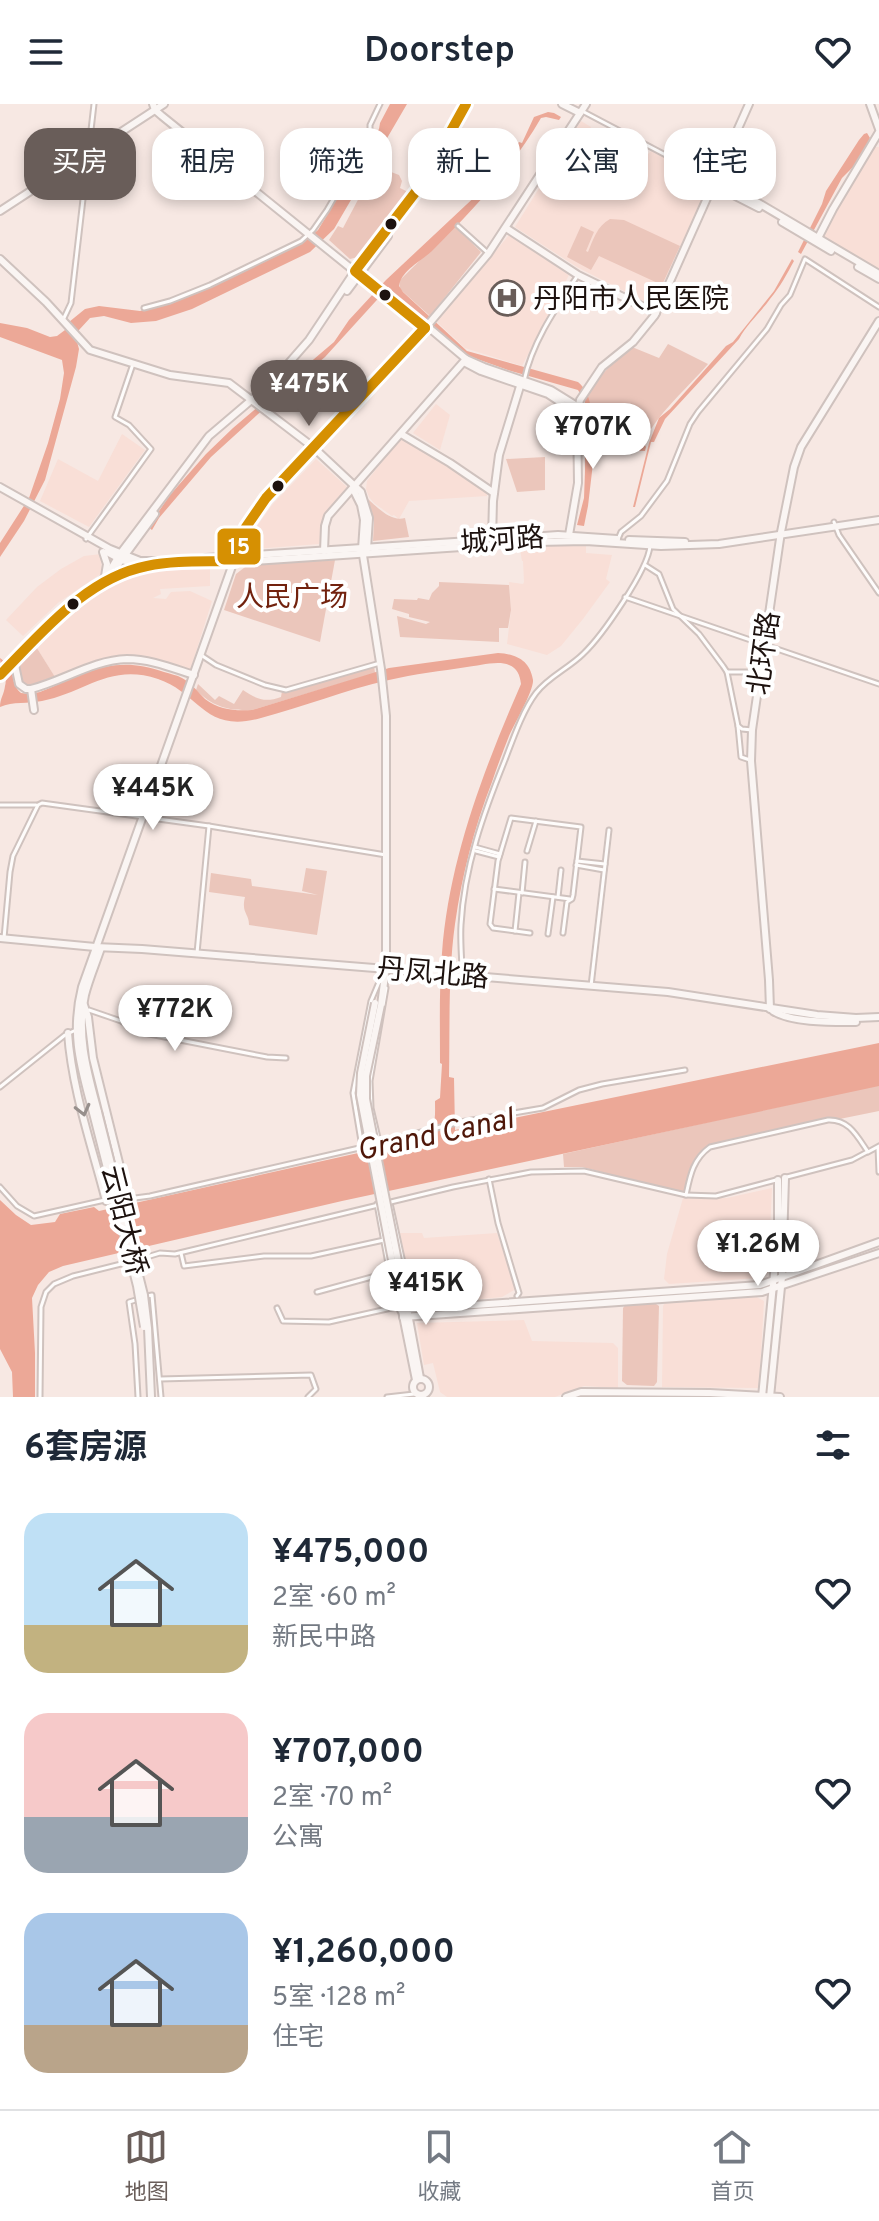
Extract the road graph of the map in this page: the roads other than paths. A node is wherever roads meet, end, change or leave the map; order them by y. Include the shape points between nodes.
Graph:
1 (94, 104) edge
2 (380, 104) edge
3 (468, 104) edge
4 (562, 104) edge
5 (749, 104) edge
6 (870, 104) edge
7 (158, 106) edge
8 (582, 109) edge
9 (91, 128) edge
10 (126, 128) edge
11 (738, 128) edge
12 (879, 130) edge
13 (664, 155) edge
14 (24, 195) edge
15 (83, 200) edge
16 (707, 200) edge
17 (747, 200) edge
18 (0, 211) edge
19 (458, 226) dead end
20 (506, 228) junction
21 (309, 235) junction
22 (814, 239) junction
23 (488, 254) junction
24 (0, 259) edge
25 (357, 272) junction
26 (578, 275) junction
27 (879, 277) edge
28 (879, 307) edge
29 (144, 308) dead end
30 (656, 313) junction
31 (879, 321) edge
32 (66, 323) junction
33 (427, 326) junction
34 (465, 360) junction
35 (133, 364) junction
36 (523, 380) junction
37 (254, 402) junction
38 (584, 412) junction
39 (401, 434) junction
40 (642, 436) dead end
41 (313, 447) junction
42 (0, 488) edge
43 (355, 488) junction
44 (494, 493) junction
45 (879, 518) edge
46 (835, 524) junction
47 (781, 533) junction
48 (569, 535) junction
49 (87, 538) junction
50 (618, 539) junction
51 (492, 540) junction
52 (650, 544) junction
53 (102, 548) junction
54 (324, 551) junction
55 (364, 551) junction
56 (121, 557) junction
57 (235, 559) junction
58 (645, 565) junction
59 (144, 566) junction
60 (107, 580) junction
61 (879, 593) edge
62 (625, 597) junction
63 (680, 616) junction
64 (764, 645) junction
65 (201, 655) junction
66 (12, 660) junction
67 (381, 666) junction
68 (727, 672) junction
69 (761, 672) junction
70 (0, 673) edge
71 (193, 677) junction
72 (879, 684) edge
73 (32, 690) junction
74 (34, 707) dead end
75 (738, 726) junction
76 (752, 730) junction
77 (751, 761) junction
78 (0, 805) edge
79 (38, 805) junction
80 (142, 817) junction
81 (536, 821) junction
82 (209, 826) junction
83 (609, 830) dead end
84 (474, 849) junction
85 (527, 851) dead end
86 (386, 855) junction
87 (500, 856) junction
88 (525, 862) dead end
89 (577, 863) junction
90 (605, 864) junction
91 (561, 870) dead end
92 (605, 870) junction
93 (494, 889) junction
94 (520, 893) junction
95 (555, 897) junction
96 (572, 899) junction
97 (515, 931) junction
98 (530, 933) dead end
99 (563, 933) dead end
100 (548, 934) dead end
101 (2, 938) edge
102 (98, 948) junction
103 (197, 953) junction
104 (386, 968) junction
105 (458, 974) junction
106 (591, 986) junction
107 (84, 1005) junction
108 (770, 1009) junction
109 (90, 1012) junction
110 (879, 1019) edge
111 (88, 1023) junction
112 (76, 1030) junction
113 (68, 1033) junction
114 (82, 1039) junction
115 (286, 1058) dead end
116 (685, 1070) dead end
117 (0, 1087) edge
118 (95, 1112) junction
119 (379, 1143) junction
120 (878, 1146) edge
121 (362, 1148) junction
122 (868, 1152) junction
123 (879, 1172) edge
124 (489, 1179) junction
125 (782, 1179) junction
126 (0, 1187) edge
127 (127, 1195) junction
128 (686, 1195) junction
129 (106, 1201) junction
130 (390, 1202) junction
131 (377, 1204) junction
132 (384, 1240) junction
133 (879, 1242) edge
134 (181, 1252) junction
135 (879, 1253) edge
136 (390, 1272) junction
137 (782, 1281) junction
138 (773, 1284) junction
139 (317, 1292) dead end
140 (517, 1296) dead end
141 (277, 1308) dead end
142 (403, 1310) junction
143 (160, 1379) junction
144 (418, 1379) junction
145 (423, 1395) edge
146 (40, 1397) edge
147 (138, 1397) edge
148 (149, 1397) edge
149 (161, 1397) edge
150 (308, 1397) edge
151 (387, 1397) edge
152 (436, 1397) edge
153 (566, 1397) edge
154 (575, 1397) edge
155 (623, 1397) edge
156 (762, 1397) edge
157 (770, 1397) edge
158 (780, 1397) edge

1 - 9 street
2 - 21 street via 370,136
3 - 25 street via 421,185
4 - 8 street
5 - 11 street
6 - 12 street
7 - 10 street
7 - 21 street via 162,116
8 - 13 street
8 - 20 street
12 - 22 street
14 - 18 street
15 - 32 street
16 - 30 street
17 - 22 street
19 - 23 street
20 - 23 street
20 - 26 street
21 - 25 street
21 - 29 street via 210,285
22 - 27 street
23 - 33 street
24 - 32 street
25 - 33 street
25 - 37 street via 309,340
26 - 30 street
26 - 36 street via 551,317
28 - 50 street via 805,259 767,329 698,412 667,481
30 - 38 street via 633,342 602,367 586,389
31 - 47 street, 北环路 via 801,447
32 - 35 street via 90,350
33 - 34 street
33 - 41 street
34 - 36 street
34 - 39 street
35 - 37 street via 229,383
35 - 49 street via 115,417 151,449
36 - 38 street via 551,390
36 - 44 street via 499,455
37 - 41 street
37 - 56 street via 209,436
38 - 40 street via 610,435
38 - 48 street
39 - 43 street
39 - 44 street
41 - 43 street
41 - 57 street via 252,516
42 - 49 street
43 - 54 street via 328,516
43 - 55 street via 367,507
44 - 51 street
45 - 46 street, 城河路
46 - 47 street, 城河路
46 - 61 street
47 - 52 street, 城河路
47 - 64 street, 北环路
48 - 50 street, 城河路
48 - 51 street, 城河路
49 - 53 street
49 - 56 street
50 - 52 street, 城河路
51 - 55 street, 城河路
52 - 55 street, 城河路 via 555,541
52 - 58 street
53 - 56 street
53 - 60 street
54 - 55 street, 城河路
54 - 57 street, 城河路
55 - 57 street, 城河路
55 - 67 street
56 - 57 street, 城河路 via 151,562
56 - 59 street, 城河路
56 - 60 street
57 - 59 street, 城河路
57 - 65 street
58 - 62 street
58 - 63 street via 659,574
59 - 60 street, 城河路
60 - 66 street via 61,608
62 - 63 street
62 - 84 street via 584,653 535,694 511,743
63 - 64 street
63 - 68 street
64 - 69 street, 北环路
64 - 72 street
65 - 67 street via 286,690
65 - 71 street
66 - 70 street
66 - 73 street via 19,684
67 - 86 street
68 - 69 street
68 - 75 street
69 - 76 street, 北环路
71 - 73 street via 127,659
71 - 80 street
73 - 74 street
75 - 76 street
75 - 77 street via 741,757
76 - 77 street, 北环路
77 - 108 street, 北环路
78 - 79 street
79 - 80 street
79 - 101 street via 13,856
80 - 82 street
80 - 102 street
81 - 85 street
81 - 87 street via 511,818
81 - 89 street via 581,827
82 - 86 street
82 - 103 street
83 - 90 street
84 - 87 street
84 - 105 street
86 - 104 street
87 - 93 street
88 - 94 street
89 - 90 street
89 - 92 street
89 - 96 street
90 - 92 street
91 - 95 street
92 - 106 street
93 - 94 street
93 - 97 street via 491,926
94 - 95 street
94 - 97 street
95 - 96 street
95 - 100 street
96 - 99 street via 567,902
97 - 98 street
101 - 102 street, 丹凤北路
102 - 103 street, 丹凤北路
102 - 107 street
102 - 112 street via 77,1007
103 - 104 street, 丹凤北路
104 - 105 street, 丹凤北路
104 - 119 street via 370,1081
104 - 121 street via 371,1001 353,1093
104 - 142 street, bridge via 366,1099
105 - 106 street, 丹凤北路
106 - 108 street, 丹凤北路
107 - 109 street
107 - 111 street
107 - 114 street
108 - 110 street, 丹凤北路 via 832,1022
109 - 111 street
109 - 115 street via 139,1032
111 - 114 street
111 - 127 street
112 - 113 street
112 - 118 street
113 - 117 street
113 -> 129 street
114 - 118 street
116 - 119 street via 602,1084 543,1108
118 - 148 street, 云阳大桥, bridge via 146,1329
119 - 121 street
120 - 122 street
120 - 123 street
121 - 127 street via 150,1196
122 - 125 street
122 - 128 street via 850,1127 833,1119 727,1142 699,1155
124 - 128 street via 575,1170
124 - 130 street
124 - 140 street
125 - 128 street via 716,1196
125 - 137 street
125 - 138 street
126 - 129 street via 34,1216
127 - 129 street
130 - 131 street
130 - 142 street via 412,1304
131 - 132 street
131 - 134 street
132 - 134 street via 311,1256 184,1266
132 - 136 street
133 - 137 street
134 - 146 street via 73,1276 46,1292 41,1307
135 - 137 street
136 - 139 street
136 - 142 street
137 - 138 street
137 - 157 street
138 - 142 street via 762,1292
138 - 156 street
141 - 142 street via 283,1321 329,1322
142 - 144 street
143 - 147 street via 152,1295 129,1302
143 - 149 street
143 - 150 street via 311,1375 316,1389
144 - 145 street via 413,1389
144 - 145 street via 426,1380
145 - 151 street
145 - 152 street
153 - 156 street via 581,1392
154 - 155 street
156 - 157 street
157 - 158 street

